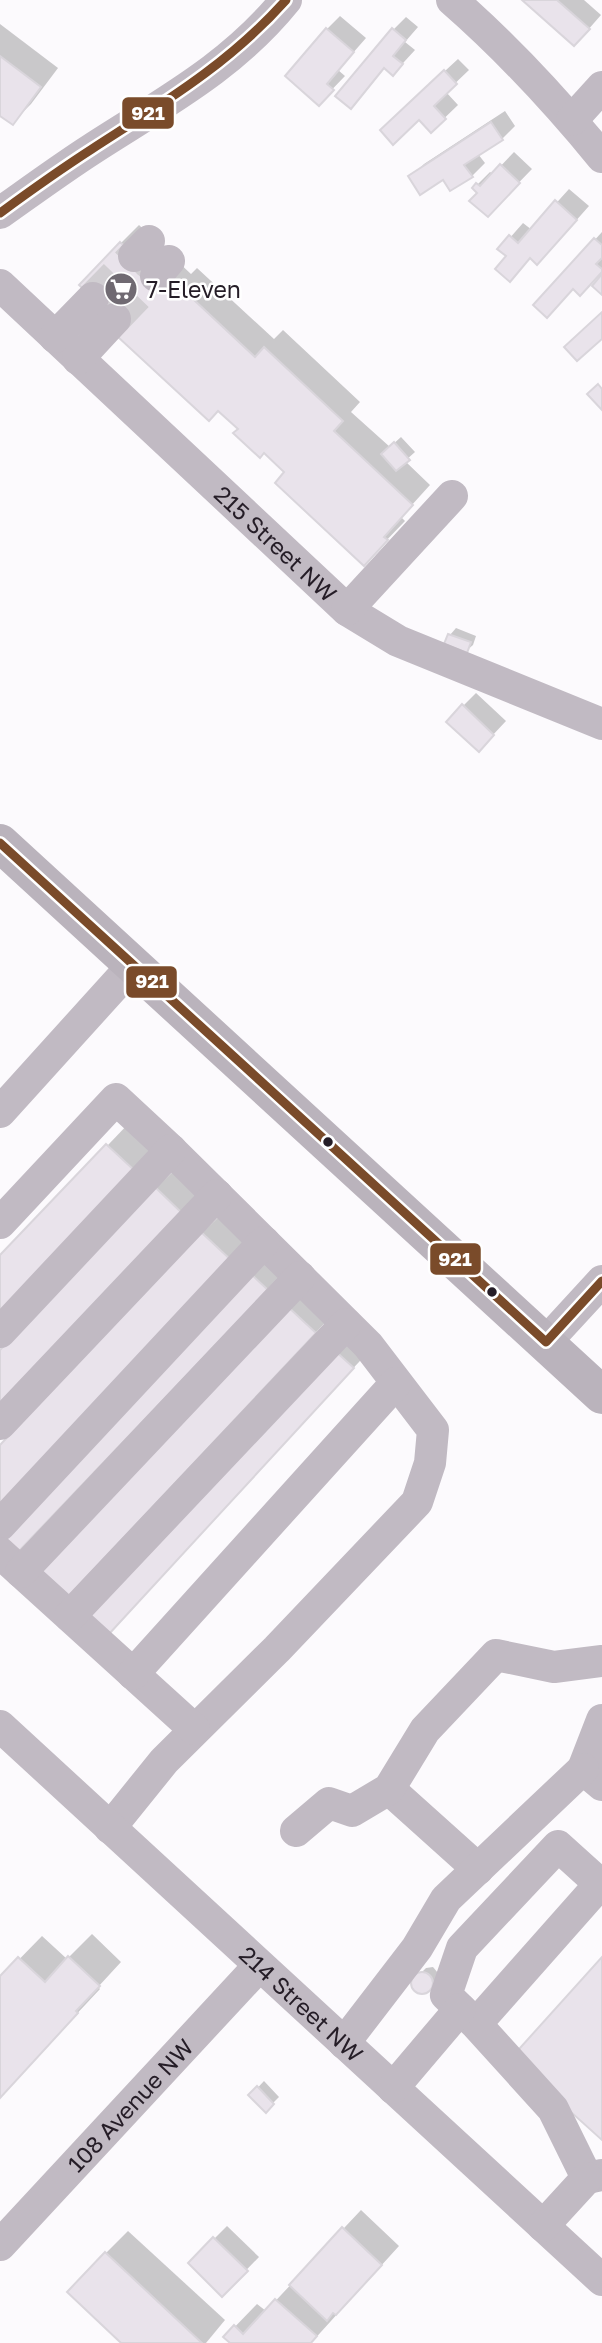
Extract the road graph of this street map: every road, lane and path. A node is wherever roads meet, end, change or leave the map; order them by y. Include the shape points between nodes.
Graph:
1 (286, 0) edge
2 (452, 0) edge
3 (602, 87) edge
4 (572, 120) junction
5 (602, 157) edge
6 (0, 213) edge
7 (0, 285) edge
8 (55, 337) junction
9 (78, 359) junction
10 (452, 496) dead end
11 (347, 610) junction
12 (602, 724) edge
13 (0, 843) edge
14 (134, 964) junction
15 (0, 1112) edge
16 (171, 1150) junction
17 (217, 1195) junction
18 (0, 1223) edge
19 (264, 1242) junction
20 (300, 1277) junction
21 (602, 1280) edge
22 (346, 1324) junction
23 (0, 1332) edge
24 (545, 1342) junction
25 (396, 1383) junction
26 (602, 1395) edge
27 (0, 1424) edge
28 (0, 1525) edge
29 (11, 1563) edge
30 (70, 1616) junction
31 (602, 1661) edge
32 (133, 1674) junction
33 (602, 1720) edge
34 (0, 1726) edge
35 (194, 1729) junction
36 (592, 1777) edge
37 (389, 1789) junction
38 (110, 1828) junction
39 (296, 1831) dead end
40 (478, 1869) junction
41 (259, 1966) junction
42 (468, 2017) junction
43 (344, 2043) junction
44 (393, 2088) junction
45 (595, 2177) edge
46 (543, 2226) junction
47 (0, 2245) edge
48 (602, 2280) edge

1 - 6 street via 234,55 192,87
2 - 4 street
3 - 4 street
4 - 5 street
7 - 8 street, 215 Street NW
8 - 9 street, 215 Street NW
8 - 9 street via 104,309
9 - 11 street, 215 Street NW
10 - 11 street
11 - 12 street, 215 Street NW via 398,641
13 - 14 main road
14 - 15 street
14 - 24 main road
16 - 17 street
16 - 18 street via 116,1099
16 - 23 street
17 - 19 street
17 - 27 street
19 - 20 street
19 - 28 street
20 - 22 street
20 - 29 street
21 - 24 street
22 - 25 street
22 - 30 street
24 - 26 main road
25 - 32 street
25 - 35 street via 433,1430 430,1463 417,1502
29 - 30 street
30 - 32 street
31 - 37 street via 554,1667 496,1655 425,1730
32 - 35 street
33 - 36 street
34 - 38 street, 214 Street NW
35 - 38 street
36 - 40 street
37 - 39 street via 352,1811 329,1803
37 - 40 street
38 - 41 street, 214 Street NW
40 - 43 street via 446,1899 416,1948
41 - 43 street, 214 Street NW
41 - 47 street, 108 Avenue NW
42 - 42 street via 600,1884 558,1846 462,1948 446,1995
42 - 44 street
42 - 45 street via 553,2109
43 - 44 street, 214 Street NW
44 - 46 street, 214 Street NW
45 - 46 street
46 - 48 street, 214 Street NW

